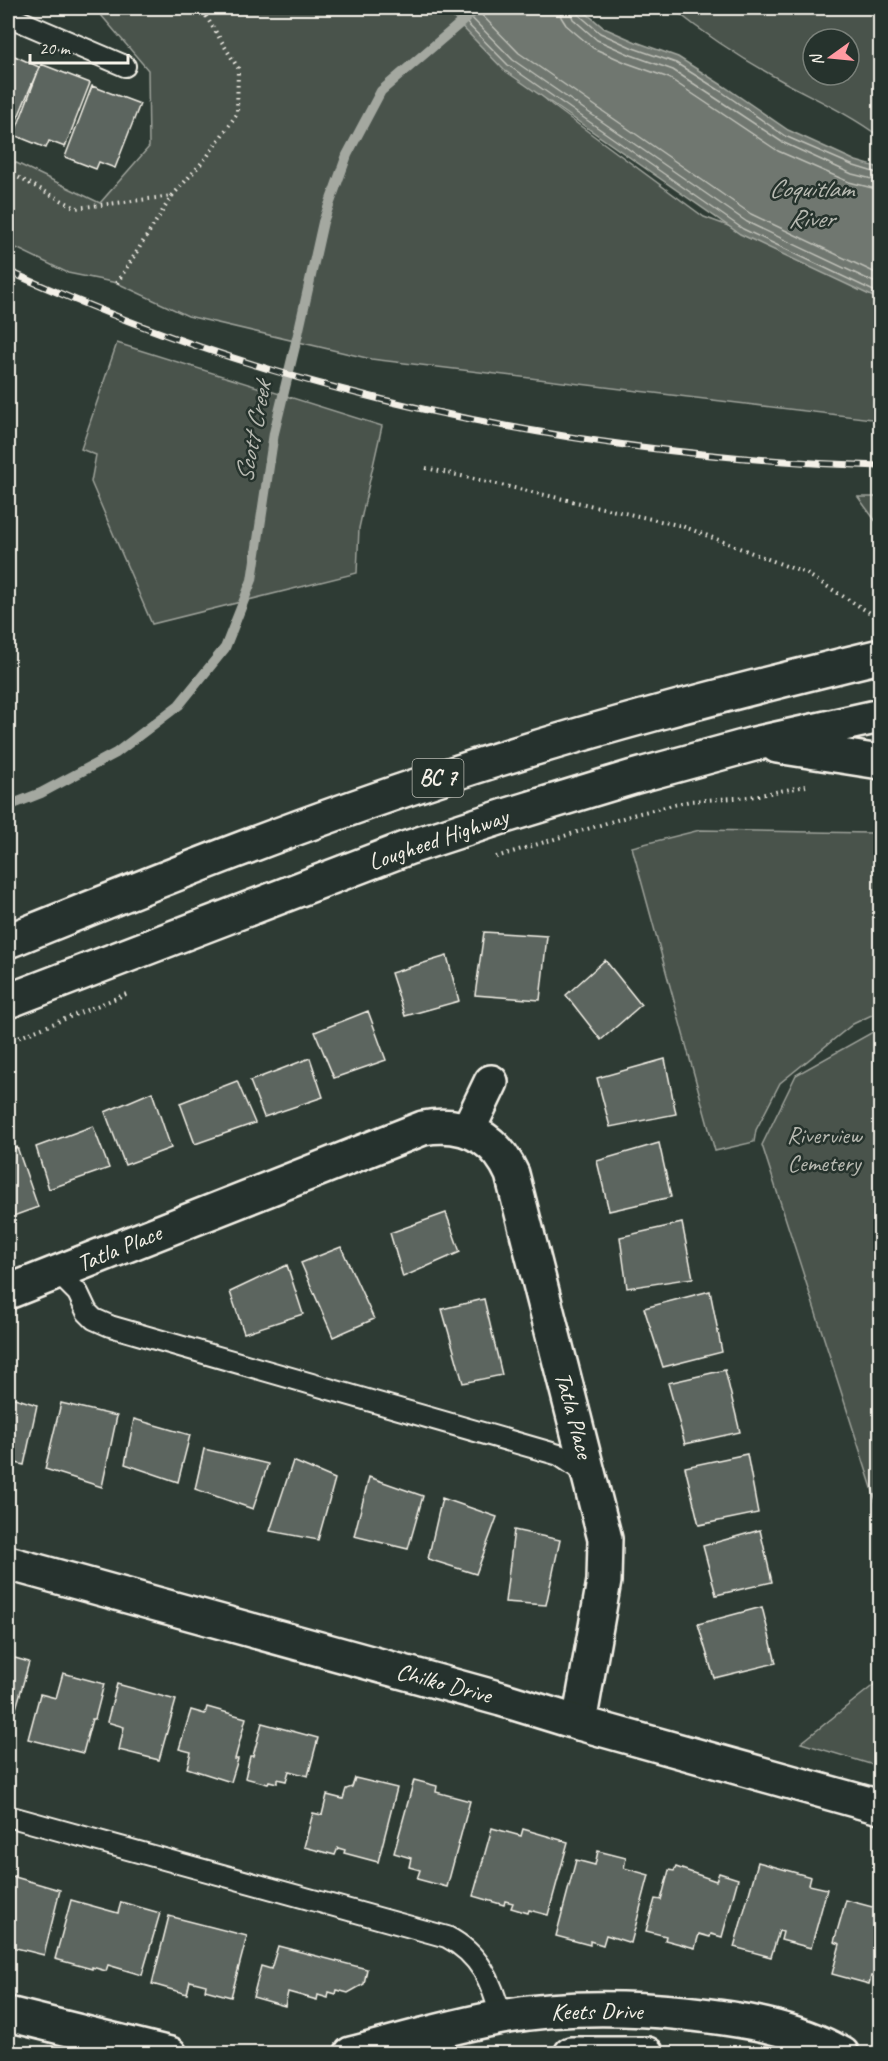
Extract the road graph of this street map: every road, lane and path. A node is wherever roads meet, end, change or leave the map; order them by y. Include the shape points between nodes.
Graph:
1 (201, 8) edge
2 (8, 16) edge
3 (125, 66) dead end
4 (8, 172) edge
5 (172, 196) junction
6 (117, 283) dead end
7 (426, 468) dead end
8 (880, 619) edge
9 (880, 656) edge
10 (880, 716) edge
11 (754, 744) junction
12 (880, 762) edge
13 (816, 786) dead end
14 (491, 858) dead end
15 (8, 941) edge
16 (135, 991) dead end
17 (8, 1001) edge
18 (8, 1042) edge
19 (491, 1082) dead end
20 (468, 1130) junction
21 (57, 1272) junction
22 (8, 1292) edge
23 (590, 1476) junction
24 (8, 1563) edge
25 (579, 1723) junction
26 (880, 1807) edge
27 (8, 1816) edge
28 (8, 2014) edge
29 (501, 2017) junction
30 (170, 2054) edge
31 (351, 2054) edge
32 (570, 2054) edge
33 (647, 2054) edge
34 (842, 2054) edge

1 - 5 path via 238,68 237,114 206,158
2 - 3 lane
4 - 5 path via 76,208
5 - 6 path
7 - 8 path via 682,526 807,574
9 - 15 street, BC 7 via 710,697 440,778 323,818
10 - 11 street, Lougheed Highway / BC 7
11 - 12 street
11 - 17 street, Lougheed Highway / BC 7 via 633,777 407,848
13 - 14 path via 749,797 690,801
16 - 18 path
19 - 20 street
20 - 21 street, Tatla Place via 451,1125 423,1128
20 - 23 street, Tatla Place via 502,1156 512,1174
21 - 22 street, Tatla Place
21 - 23 lane via 78,1293 87,1312 110,1326 559,1455
23 - 25 street, Tatla Place via 606,1559
24 - 25 street, Chilko Drive
25 - 26 street, Chilko Drive
27 - 29 lane via 447,1937 479,1962 488,1976
28 - 30 street
29 - 31 street, Keets Drive
29 - 34 street, Keets Drive via 587,2008 719,2017 777,2027 819,2041
32 - 33 street, Keets Drive

